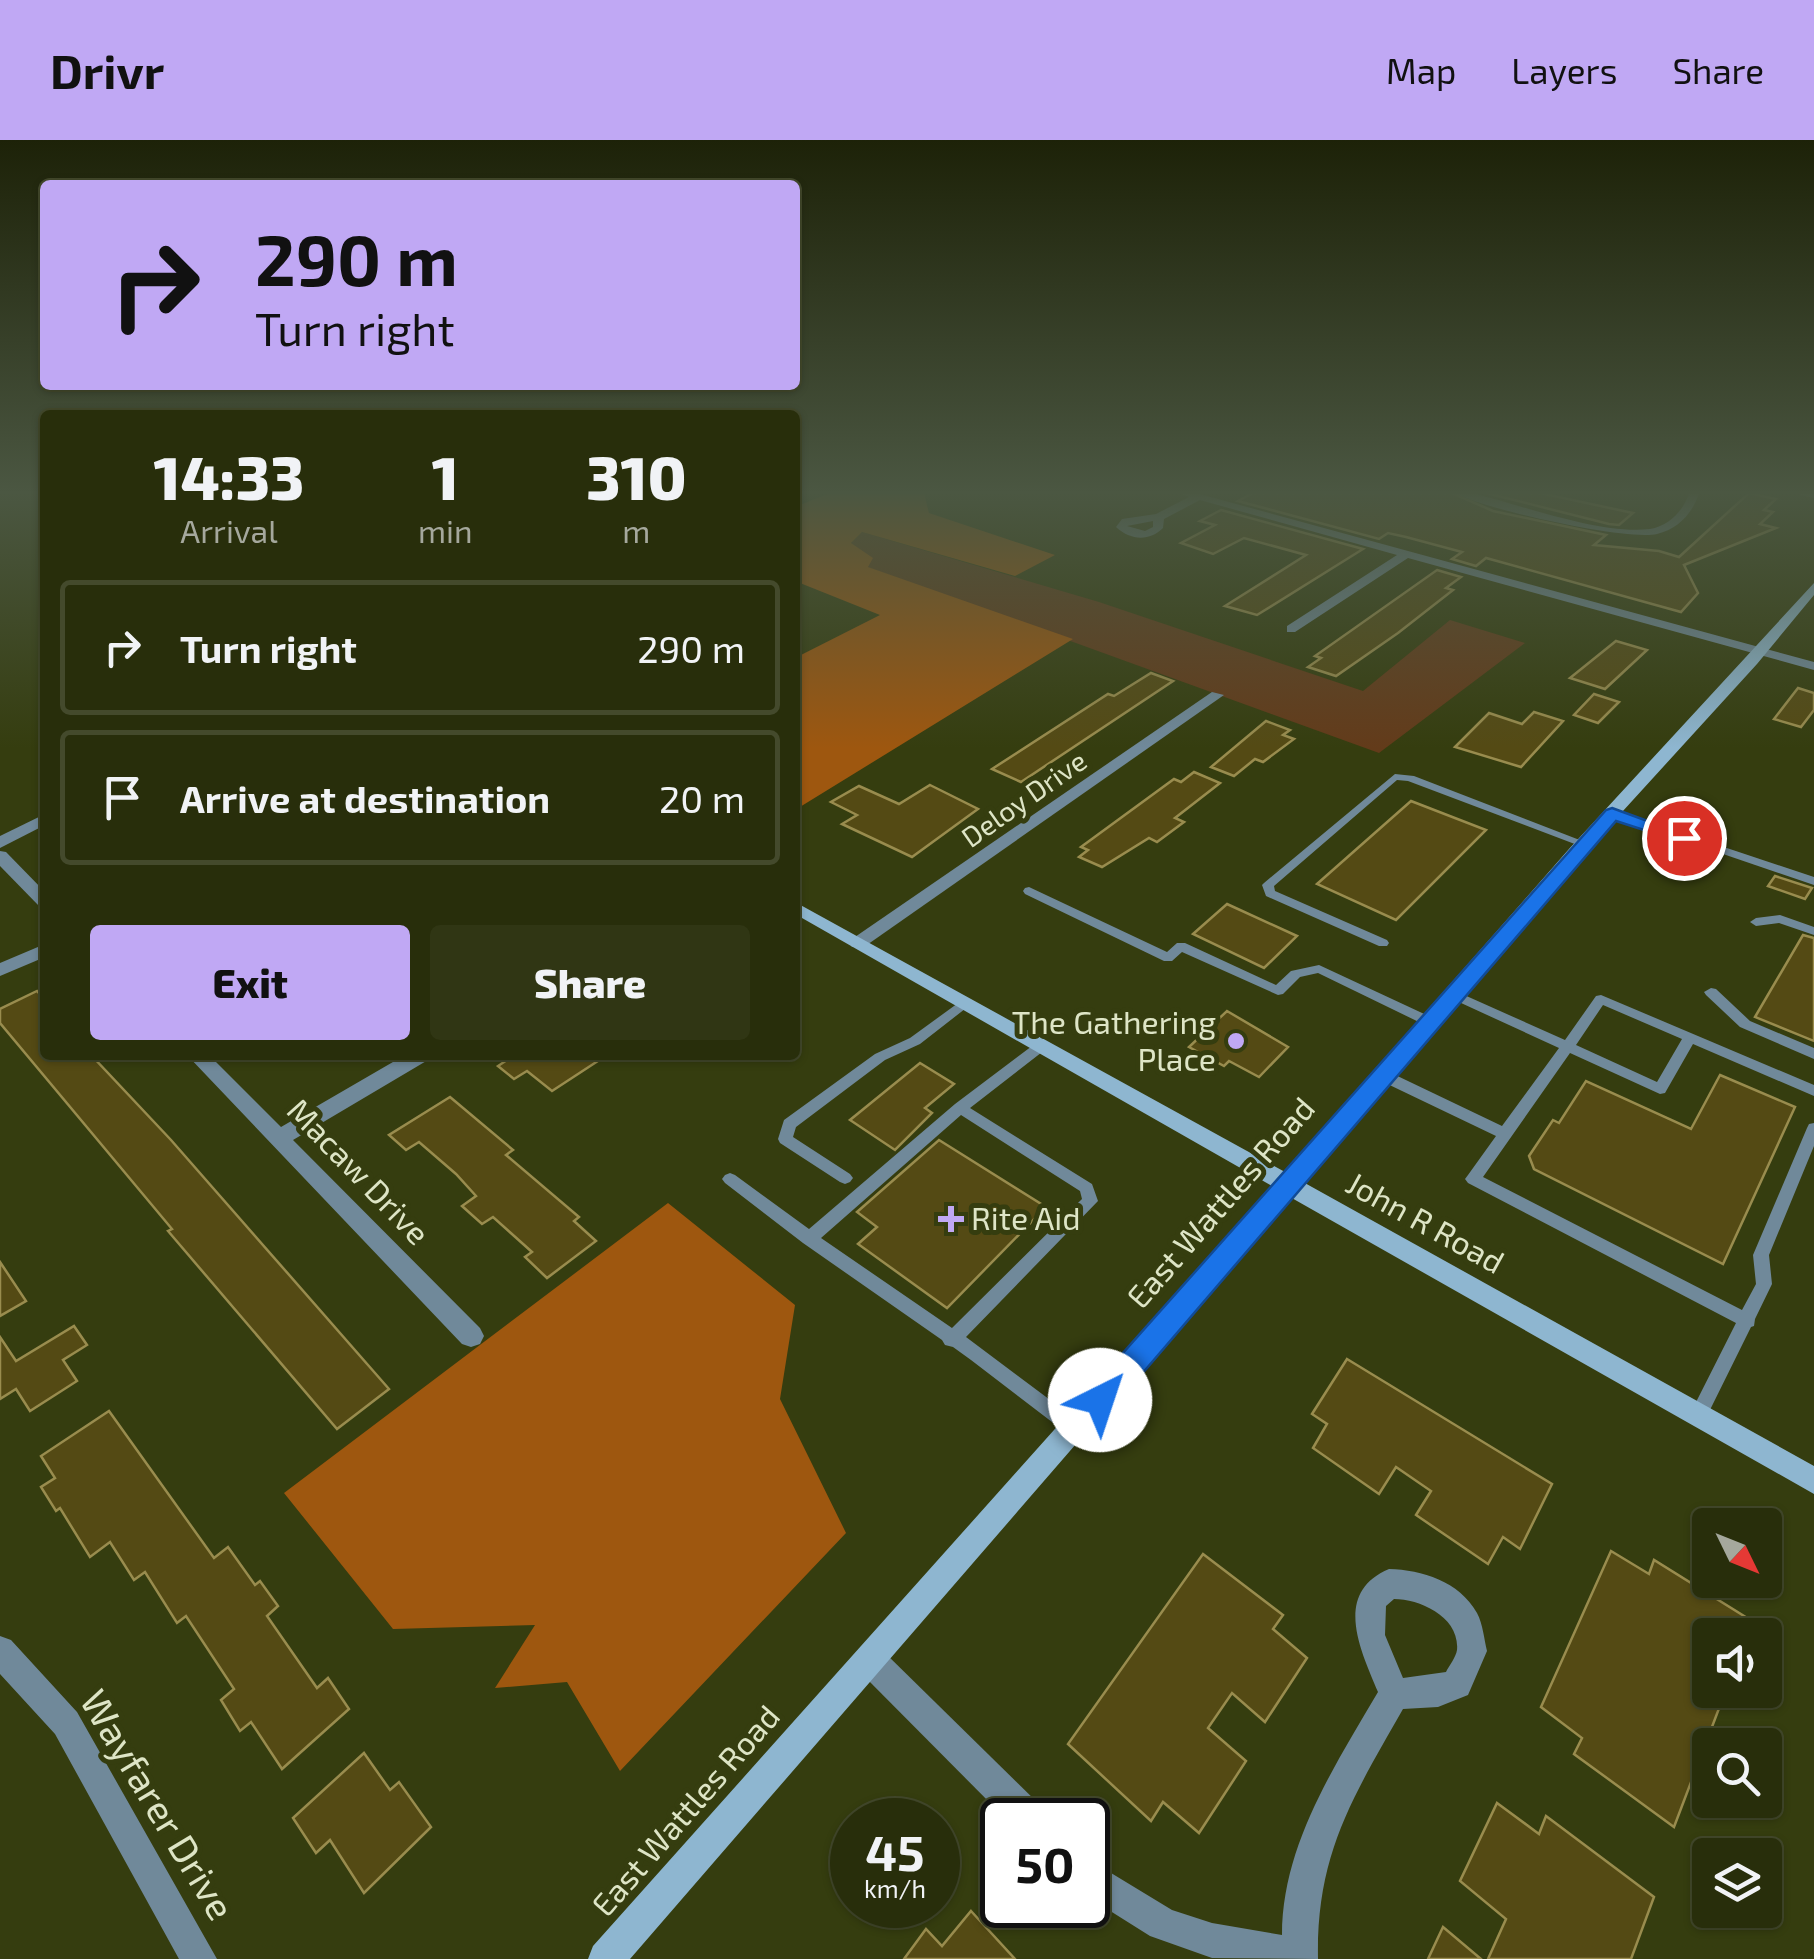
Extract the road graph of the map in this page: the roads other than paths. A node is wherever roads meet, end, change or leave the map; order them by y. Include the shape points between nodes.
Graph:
1 (1370, 578) edge
2 (1498, 578) edge
3 (1814, 586) edge
4 (1291, 629) dead end
5 (1756, 656) junction
6 (1814, 666) edge
7 (1814, 677) edge
8 (1217, 695) dead end
9 (1612, 814) junction
10 (40, 822) edge
11 (0, 843) edge
12 (1584, 844) junction
13 (0, 856) edge
14 (1814, 881) edge
15 (1029, 890) dead end
16 (40, 897) edge
17 (800, 910) edge
18 (1756, 922) dead end
19 (1814, 931) edge
20 (858, 943) junction
21 (1383, 943) dead end
22 (40, 952) edge
23 (0, 970) edge
24 (1711, 992) dead end
25 (1453, 994) junction
26 (965, 1002) junction
27 (1430, 1022) junction
28 (1690, 1037) junction
29 (1041, 1046) junction
30 (1566, 1047) junction
31 (1814, 1054) edge
32 (202, 1060) edge
33 (413, 1060) edge
34 (1382, 1075) junction
35 (1814, 1091) edge
36 (960, 1108) junction
37 (1814, 1128) edge
38 (1504, 1134) junction
39 (280, 1138) junction
40 (845, 1178) dead end
41 (730, 1179) dead end
42 (1284, 1184) junction
43 (809, 1238) junction
44 (1748, 1321) junction
45 (471, 1336) dead end
46 (951, 1340) junction
47 (1698, 1416) junction
48 (1075, 1429) junction
49 (1814, 1481) edge
50 (0, 1651) edge
51 (871, 1661) junction
52 (1394, 1694) dead end
53 (1009, 1798) edge
54 (1110, 1891) edge
55 (1300, 1957) edge
56 (199, 1959) edge
57 (606, 1959) edge

1 - 4 street
2 - 5 street via 1600,618
3 - 5 main road, East Wattles Road
5 - 6 street
5 - 7 street
5 - 9 main road, East Wattles Road
8 - 20 street, Deloy Drive
9 - 12 main road, East Wattles Road
9 - 14 lane
10 - 11 street
12 - 21 lane via 1395,777 1268,885 1270,893
12 - 25 main road, East Wattles Road
13 - 16 street
15 - 27 lane via 1168,958 1181,946 1278,991 1296,974 1319,969
17 - 20 main road, John R Road
18 - 19 lane via 1780,918
20 - 26 main road, John R Road
22 - 23 street
24 - 31 lane via 1745,1024
25 - 27 main road, East Wattles Road
25 - 30 lane
26 - 29 main road, John R Road
26 - 40 lane via 789,1124 786,1138
27 - 34 main road, East Wattles Road
28 - 30 lane via 1601,999
28 - 30 lane via 1660,1089
28 - 35 lane
29 - 36 lane
29 - 42 main road, John R Road
30 - 38 lane
32 - 39 street, Macaw Drive
33 - 39 street
34 - 38 lane
34 - 42 main road, East Wattles Road
36 - 43 lane
36 - 46 lane via 1087,1188 1090,1201
37 - 44 lane via 1761,1255 1764,1284
38 - 44 lane via 1473,1179
39 - 45 street, Macaw Drive
41 - 43 lane
42 - 47 main road, John R Road
42 - 48 main road, East Wattles Road
43 - 46 lane
44 - 47 lane
46 - 48 lane via 1007,1372
47 - 49 main road, John R Road
48 - 51 main road, East Wattles Road
50 - 56 street, Wayfarer Drive via 66,1723
51 - 53 street
51 - 57 main road, East Wattles Road
52 - 55 street via 1313,1842 1301,1893
54 - 55 street via 1158,1924 1220,1945

